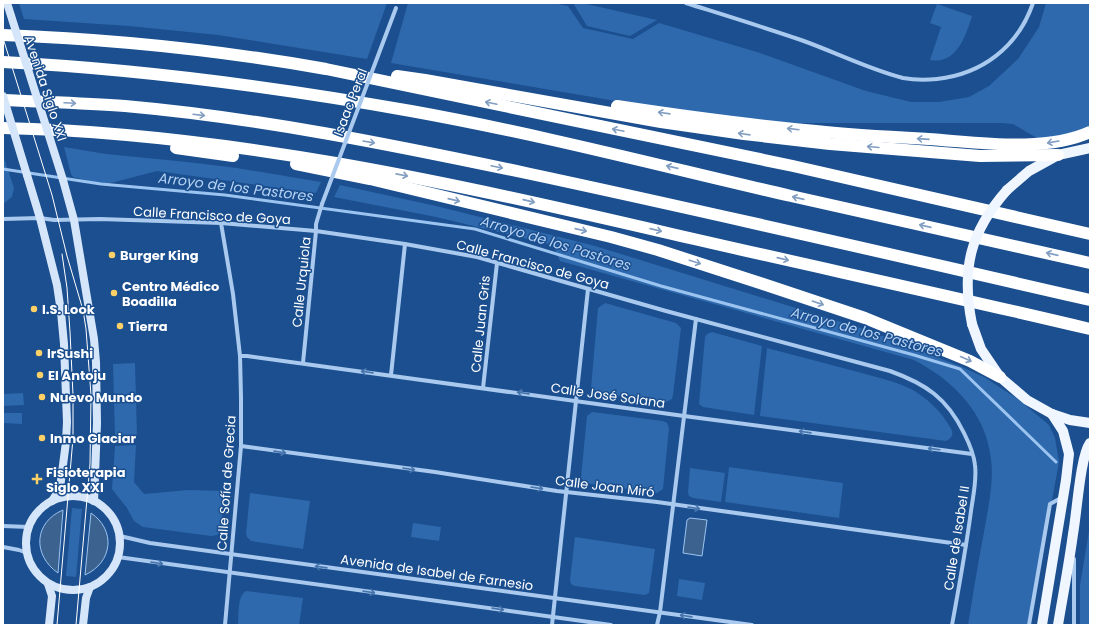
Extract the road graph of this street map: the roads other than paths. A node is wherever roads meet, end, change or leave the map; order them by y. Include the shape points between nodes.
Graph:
1 (7, 3) edge
2 (686, 3) edge
3 (1033, 3) edge
4 (397, 5) edge
5 (3, 35) edge
6 (3, 62) edge
7 (326, 69) junction
8 (425, 80) junction
9 (3, 96) edge
10 (3, 100) edge
11 (3, 128) edge
12 (1090, 132) edge
13 (128, 136) junction
14 (1089, 148) edge
15 (1058, 155) junction
16 (322, 204) joint
17 (40, 218) junction
18 (3, 219) edge
19 (74, 220) junction
20 (221, 223) junction
21 (316, 231) junction
22 (1090, 234) edge
23 (405, 244) junction
24 (497, 263) junction
25 (1090, 263) edge
26 (588, 289) junction
27 (1090, 300) edge
28 (696, 319) junction
29 (1090, 329) edge
30 (240, 356) junction
31 (303, 363) junction
32 (391, 375) junction
33 (1000, 377) junction
34 (483, 388) junction
35 (576, 400) junction
36 (1052, 414) junction
37 (684, 416) junction
38 (1090, 423) edge
39 (1090, 443) edge
40 (241, 446) junction
41 (972, 454) junction
42 (566, 492) junction
43 (1064, 496) junction
44 (52, 501) junction
45 (94, 501) junction
46 (673, 505) junction
47 (3, 526) edge
48 (29, 528) junction
49 (1073, 534) junction
50 (120, 536) junction
51 (966, 545) junction
52 (3, 547) edge
53 (27, 553) junction
54 (230, 554) junction
55 (118, 557) junction
56 (229, 572) junction
57 (48, 584) junction
58 (90, 587) junction
59 (555, 598) junction
60 (660, 612) junction
61 (553, 617) junction
62 (49, 625) edge
63 (83, 625) edge
64 (225, 625) edge
65 (552, 625) edge
66 (611, 625) edge
67 (657, 625) edge
68 (752, 625) edge
69 (952, 625) edge
70 (1029, 625) edge
71 (1042, 625) edge
72 (1058, 625) edge
73 (1074, 625) edge

1 - 19 street, Avenida Siglo XXI, bridge
2 - 3 street via 801,40 890,74 926,80 968,73 999,54 1014,38
4 - 16 street, Isaac Peral, bridge
5 - 7 highway via 135,44 267,58
25 -> 6 highway via 643,161 414,112 192,78
7 - 8 highway
22 -> 7 highway via 793,166
12 -> 8 highway via 1046,144 817,132 571,99 474,81
15 -> 8 highway via 973,155 744,134
9 - 17 street, bridge
10 -> 27 highway via 125,106 202,115 406,148 598,188
11 - 13 highway
13 -> 29 highway via 196,142 325,161 506,196
13 -> 33 highway via 178,148 296,164 370,179 611,237 865,318 970,361
14 - 15 main road
15 - 33 main road, bridge via 1028,171 1007,190 983,220 976,235 970,258 968,303 981,349
16 - 21 street, Calle Urquiola
17 - 18 street, Calle Francisco de Goya
17 - 19 street, Calle Francisco de Goya
17 - 44 street via 61,312 66,378 67,422 64,462 60,488
19 - 20 street, Calle Francisco de Goya
19 - 45 street, Avenida Siglo XXI via 88,294 96,362 97,465
20 - 21 street, Calle Francisco de Goya
20 - 30 street, Calle Sofía de Grecia
21 - 23 street, Calle Francisco de Goya
21 - 31 street, Calle Urquiola
23 - 24 street, Calle Francisco de Goya
23 - 32 street
24 - 26 street, Calle Francisco de Goya
24 - 34 street, Calle Juan Gris
26 - 28 street, Calle Francisco de Goya
26 - 35 street
28 - 37 street
28 - 41 street, Calle Francisco de Goya via 908,377 927,388 948,407 959,423
30 - 31 street, Calle José Solana
30 - 40 street, Calle Sofía de Grecia
32 -> 31 street, Calle José Solana
32 - 34 street, Calle José Solana
33 - 36 main road via 1027,400
35 -> 34 street, Calle José Solana
35 - 37 street, Calle José Solana
35 - 42 street
36 - 38 main road
36 - 43 main road via 1063,431 1068,454
41 -> 37 street, Calle José Solana
37 - 46 street
39 - 49 main road via 1083,462
40 -> 42 street, Calle Joan Miró
40 - 54 street, Calle Sofía de Grecia
41 - 51 street, Calle de Isabel II via 976,474
42 - 46 street, Calle Joan Miró
42 - 59 street
43 - 70 street via 1050,504
43 - 71 main road
44 - 45 street via 79,496
44 - 48 street via 34,517
45 - 50 street via 111,515
46 -> 51 street, Calle Joan Miró
46 - 60 street
47 - 48 street
48 - 53 street via 26,540
49 - 72 main road
49 - 73 street
50 - 54 street, Avenida de Isabel de Farnesio via 150,543
50 - 55 street
51 - 69 street, Calle de Isabel II
52 - 53 street
53 - 57 street via 31,565
54 - 56 street, Calle Sofía de Grecia
59 -> 54 street, Avenida de Isabel de Farnesio
55 -> 56 street
55 - 58 street via 108,576
56 -> 61 street
56 - 64 street, Calle Sofía de Grecia
57 - 58 street via 70,591
57 - 62 street via 52,596
58 - 63 street
59 - 60 street, Avenida de Isabel de Farnesio
59 - 61 street
60 - 67 street
68 -> 60 street, Avenida de Isabel de Farnesio
61 - 65 street
61 - 66 street

